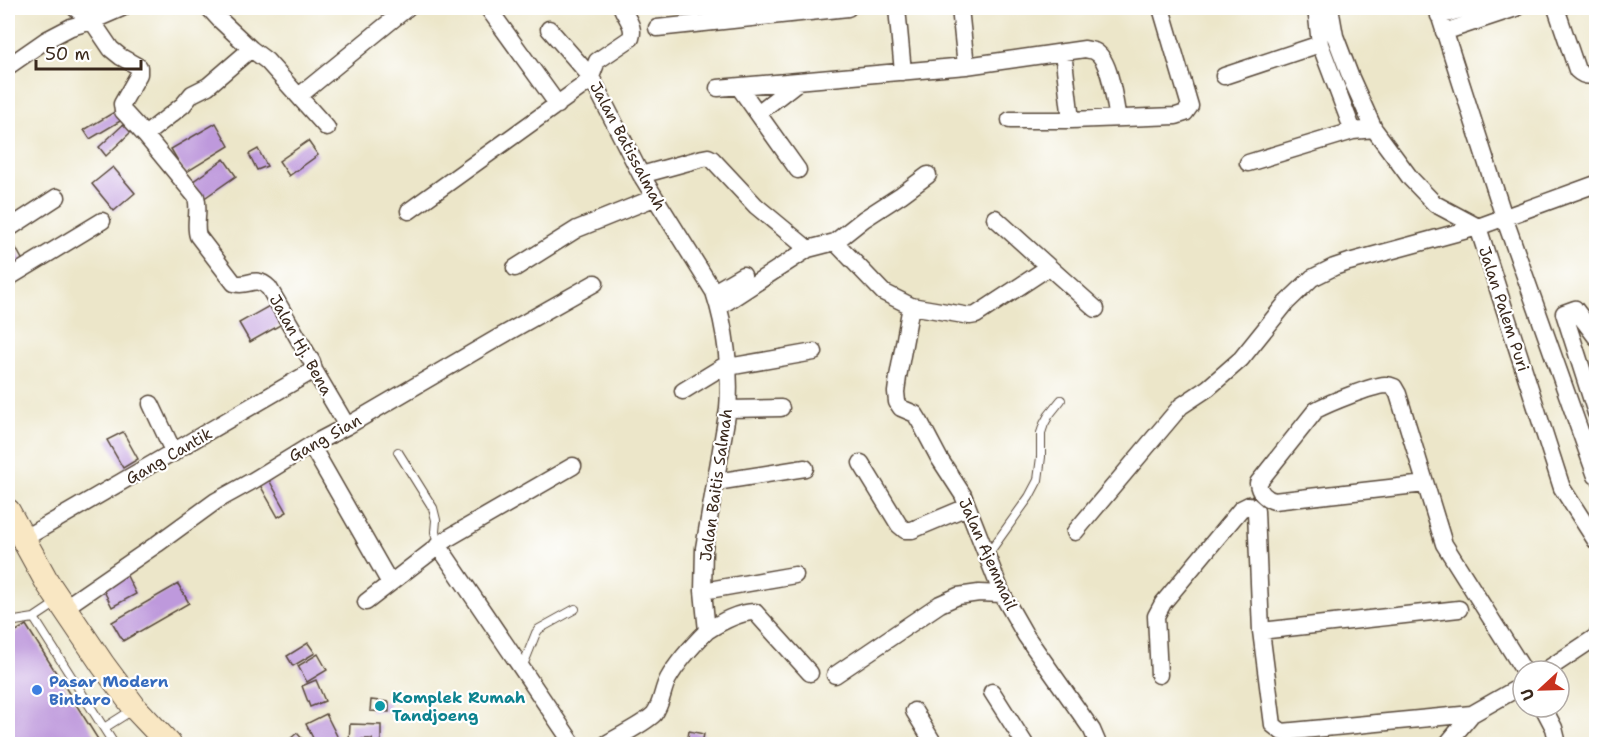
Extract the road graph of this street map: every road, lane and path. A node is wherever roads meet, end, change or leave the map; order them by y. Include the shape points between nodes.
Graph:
1 (75, 8) edge
2 (122, 8) edge
3 (209, 8) edge
4 (408, 8) edge
5 (488, 8) edge
6 (622, 8) edge
7 (848, 8) edge
8 (897, 8) edge
9 (960, 8) edge
10 (1161, 8) edge
11 (1316, 8) edge
12 (1330, 8) edge
13 (1466, 8) edge
14 (1516, 8) edge
15 (1556, 8) edge
16 (1440, 18) edge
17 (92, 21) junction
18 (657, 28) dead end
19 (549, 29) dead end
20 (1320, 44) junction
21 (251, 50) junction
22 (1063, 52) junction
23 (10, 65) dead end
24 (966, 66) junction
25 (903, 72) junction
26 (1596, 75) edge
27 (1224, 76) dead end
28 (591, 77) junction
29 (799, 81) junction
30 (739, 87) junction
31 (718, 88) dead end
32 (299, 96) junction
33 (558, 105) junction
34 (758, 113) junction
35 (1118, 118) junction
36 (1010, 120) dead end
37 (1071, 120) junction
38 (327, 128) dead end
39 (1374, 129) junction
40 (1353, 131) junction
41 (145, 135) junction
42 (1248, 163) dead end
43 (798, 170) dead end
44 (641, 175) junction
45 (928, 175) dead end
46 (1596, 184) edge
47 (57, 197) dead end
48 (654, 198) junction
49 (409, 211) dead end
50 (1504, 217) junction
51 (995, 218) dead end
52 (102, 221) dead end
53 (1478, 227) junction
54 (8, 229) edge
55 (835, 242) junction
56 (808, 249) junction
57 (1048, 267) junction
58 (515, 268) dead end
59 (742, 275) dead end
60 (8, 278) edge
61 (595, 284) dead end
62 (717, 300) junction
63 (911, 306) junction
64 (1096, 309) dead end
65 (1596, 338) edge
66 (1574, 348) junction
67 (814, 352) dead end
68 (728, 366) junction
69 (314, 370) junction
70 (682, 391) dead end
71 (1061, 400) dead end
72 (151, 404) dead end
73 (781, 408) dead end
74 (728, 409) junction
75 (1596, 413) edge
76 (347, 426) junction
77 (311, 445) junction
78 (398, 452) dead end
79 (174, 453) junction
80 (861, 463) dead end
81 (573, 466) dead end
82 (805, 468) dead end
83 (1596, 476) edge
84 (716, 482) junction
85 (1425, 484) junction
86 (967, 507) junction
87 (8, 511) edge
88 (1075, 532) dead end
89 (23, 539) junction
90 (1596, 542) edge
91 (438, 545) junction
92 (986, 557) junction
93 (795, 575) dead end
94 (390, 583) junction
95 (703, 591) junction
96 (1002, 594) junction
97 (366, 602) dead end
98 (62, 604) junction
99 (575, 609) dead end
100 (1459, 609) dead end
101 (34, 618) junction
102 (8, 626) edge
103 (707, 631) junction
104 (1261, 631) junction
105 (1596, 637) edge
106 (1516, 659) edge
107 (1563, 659) edge
108 (522, 668) junction
109 (810, 673) dead end
110 (835, 675) dead end
111 (1160, 675) dead end
112 (992, 692) dead end
113 (1511, 692) edge
114 (135, 708) junction
115 (915, 711) dead end
116 (1473, 714) junction
117 (1549, 719) edge
118 (104, 728) junction
119 (114, 744) edge
120 (169, 744) edge
121 (573, 744) edge
122 (606, 744) edge
123 (934, 744) edge
124 (1025, 744) edge
125 (1098, 744) edge
126 (1447, 744) edge
127 (1558, 744) edge

1 - 17 street, Jalan Hj. Bena
2 - 17 street
3 - 21 street
4 - 32 street
5 - 33 street
6 - 28 street, Jalan Batissalmah via 632,27 631,38 597,62
7 - 18 street
8 - 25 street
9 - 24 street
10 - 35 street via 1190,106 1176,117
11 - 20 street
12 - 39 street, Jalan Palem Puri via 1335,36
13 - 16 street
14 - 16 street
15 - 26 street via 1577,70 1582,75
16 - 50 street, Jalan Palem Puri
17 - 23 street via 46,40
17 - 41 street, Jalan Hj. Bena via 111,49 139,67 122,106
19 - 28 street
20 - 27 street
20 - 40 street
21 - 32 street via 267,61
21 - 41 street
22 - 24 street
22 - 35 street via 1085,49 1101,56 1107,66
22 - 37 street
24 - 25 street
25 - 29 street
28 - 33 street
28 - 44 street, Jalan Batissalmah
29 - 30 street
29 - 34 street
30 - 31 street
30 - 34 street
32 - 38 street
33 - 49 street
34 - 43 street
35 - 37 street
36 - 37 street
39 - 40 street
39 - 53 street, Jalan Palem Puri via 1411,179 1436,204
40 - 42 street
41 - 69 street, Jalan Hj. Bena via 196,197 198,236 234,283 259,281 269,288
44 - 48 street, Jalan Batissalmah
44 - 56 street via 708,157 756,206
45 - 55 street
46 - 50 street
47 - 54 street
48 - 58 street via 578,229
48 - 62 street, Jalan Batissalmah
50 - 53 street
50 - 83 street, Jalan Palem Puri
51 - 57 street
52 - 60 street
53 - 88 street via 1349,262 1312,278 1286,303 1241,359 1181,406
53 - 90 street, Jalan Palem Puri via 1562,488
55 - 56 street
55 - 63 street via 883,292
56 - 62 street
57 - 63 street via 976,315
57 - 64 street
59 - 62 street
61 - 76 street, Gang Sian
62 - 68 street, Jalan Baitis Salmah
63 - 86 street, Jalan Ajemmail via 897,402 915,414
65 - 66 street
65 - 66 street via 1575,309 1563,314
66 - 75 street
67 - 68 street
68 - 70 street
68 - 74 street, Jalan Baitis Salmah
69 - 76 street, Jalan Hj. Bena
69 - 79 street, Gang Cantik
71 - 92 lane via 1048,415 1041,433 1038,480
72 - 79 street
73 - 74 street
74 - 84 street, Jalan Baitis Salmah
76 - 77 street, Gang Sian
77 - 94 street
77 - 98 street, Gang Sian via 216,501
78 - 91 lane via 433,508
79 - 89 street, Gang Cantik
80 - 86 street via 905,530
81 - 91 street
82 - 84 street
84 - 95 street, Jalan Baitis Salmah via 704,548
85 - 85 street via 1274,501 1267,499 1258,483 1316,410 1386,385 1394,387 1398,394
85 - 106 street via 1444,544
86 - 92 street, Jalan Ajemmail
87 - 89 main road
89 - 98 main road
91 - 94 street
91 - 108 street
92 - 96 street, Jalan Ajemmail
93 - 95 street
94 - 97 street
95 - 103 street, Jalan Baitis Salmah
96 - 110 street via 958,596 940,604
96 - 125 street, Jalan Ajemmail
98 - 101 lane
98 - 114 main road
99 - 108 lane via 539,629
100 - 104 street
101 - 102 lane
101 - 118 lane
103 - 109 street via 746,612 755,612
103 - 122 street via 678,664 651,716
104 - 111 street via 1256,511 1249,505 1241,509 1156,616
104 - 116 street via 1273,725 1282,732
105 - 107 street
108 - 121 street
112 - 124 street
113 - 116 street
114 - 118 lane
114 - 120 main road
115 - 123 street
116 - 126 street
117 - 127 street
118 - 119 lane

